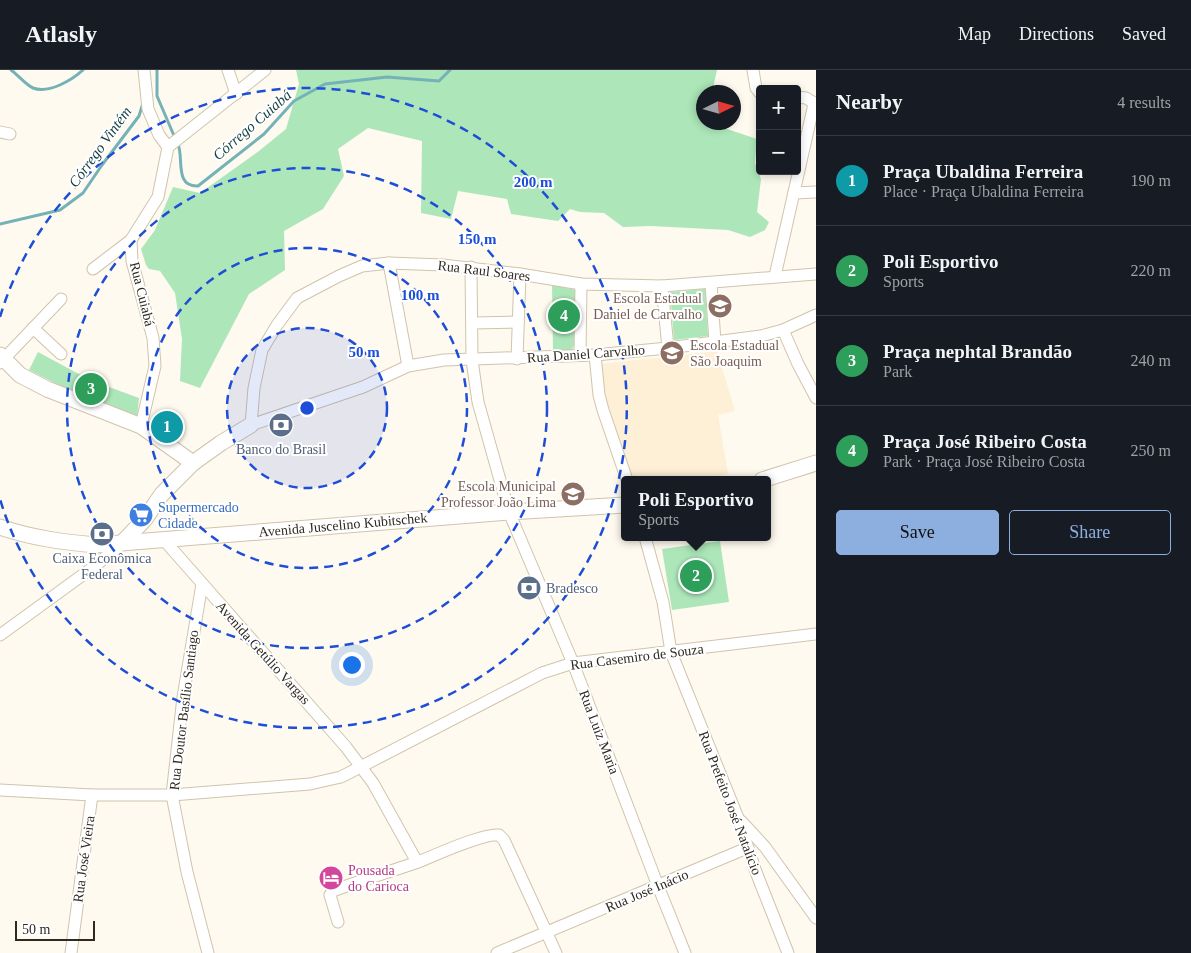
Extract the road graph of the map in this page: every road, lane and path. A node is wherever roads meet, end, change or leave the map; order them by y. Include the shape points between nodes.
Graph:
1 (144, 70) edge
2 (228, 70) edge
3 (265, 70) edge
4 (754, 70) edge
5 (756, 88) edge
6 (236, 94) junction
7 (801, 98) edge
8 (815, 104) edge
9 (172, 144) junction
10 (816, 192) edge
11 (794, 193) junction
12 (131, 240) junction
13 (389, 263) junction
14 (471, 268) junction
15 (93, 269) dead end
16 (520, 274) junction
17 (816, 274) edge
18 (775, 276) junction
19 (711, 283) junction
20 (581, 284) junction
21 (662, 286) junction
22 (61, 299) dead end
23 (816, 315) edge
24 (518, 322) junction
25 (472, 323) junction
26 (33, 328) junction
27 (783, 330) junction
28 (715, 342) junction
29 (668, 348) junction
30 (61, 354) dead end
31 (580, 355) junction
32 (595, 355) junction
33 (2, 359) edge
34 (517, 359) junction
35 (472, 360) junction
36 (408, 366) junction
37 (816, 398) edge
38 (252, 425) junction
39 (141, 426) junction
40 (193, 462) junction
41 (816, 463) edge
42 (626, 476) edge
43 (771, 477) edge
44 (621, 506) edge
45 (509, 512) junction
46 (145, 519) junction
47 (0, 527) edge
48 (164, 540) junction
49 (646, 541) edge
50 (122, 543) junction
51 (202, 584) junction
52 (816, 634) edge
53 (0, 635) edge
54 (671, 652) junction
55 (573, 663) junction
56 (361, 768) junction
57 (0, 790) edge
58 (92, 794) junction
59 (172, 795) junction
60 (738, 818) junction
61 (747, 848) junction
62 (417, 862) junction
63 (658, 886) junction
64 (816, 918) edge
65 (338, 922) dead end
66 (546, 933) junction
67 (71, 953) edge
68 (208, 953) edge
69 (497, 953) edge
70 (556, 953) edge
71 (685, 953) edge
72 (788, 953) edge

1 - 9 street via 148,109 159,135
2 - 6 street
3 - 6 street
4 - 5 street
6 - 9 street
7 - 8 street
8 - 11 street
9 - 12 street via 158,197
10 - 11 street
11 - 18 street
12 - 15 street
12 - 39 street, Rua Cuiabá via 132,261 153,338 155,366
13 - 14 street, Rua Raul Soares
13 - 36 street
13 - 38 street, Rua Raul Soares via 362,266 297,298 262,350 254,388
14 - 16 street, Rua Raul Soares
14 - 25 street, Rua Luiz Maria
16 - 20 street, Rua Raul Soares
16 - 24 street
17 - 18 street, Rua Raul Soares
18 - 19 street, Rua Raul Soares
19 - 21 street, Rua Raul Soares
19 - 28 street
20 - 21 street, Rua Raul Soares
20 - 31 street
21 - 29 street
22 - 26 street
23 - 27 street, Rua Daniel Carvalho
24 - 25 street
24 - 34 street
25 - 35 street, Rua Luiz Maria
26 - 30 street
26 - 33 street
27 - 28 street, Rua Daniel Carvalho
27 - 37 street
28 - 29 street, Rua Daniel Carvalho
29 - 32 street, Rua Daniel Carvalho
31 - 32 street, Rua Daniel Carvalho
31 - 34 street, Rua Daniel Carvalho
32 - 42 street via 603,410
33 - 39 main road via 20,375
34 - 35 street, Rua Daniel Carvalho
35 - 36 street, Rua Daniel Carvalho via 444,360
35 - 45 street, Rua Luiz Maria via 478,402
36 - 38 street, Rua Daniel Carvalho via 364,387
38 - 40 main road
39 - 40 main road
40 - 46 main road via 162,494
41 - 43 main road
44 - 45 main road, Avenida Juscelino Kubitschek
45 - 48 main road, Avenida Juscelino Kubitschek
45 - 55 street, Rua Luiz Maria
46 - 48 main road
46 - 50 main road
47 - 50 main road, Avenida Juscelino Kubitschek via 56,542
48 - 50 main road, Avenida Juscelino Kubitschek
48 - 51 street, Avenida Getúlio Vargas
49 - 54 street, Rua Prefeito José Natalício via 664,602
50 - 53 street
51 - 56 street, Avenida Getúlio Vargas
51 - 59 street, Rua Doutor Basílio Santiago via 182,706
52 - 54 street, Rua Casemiro de Souza
54 - 55 street, Rua Casemiro de Souza
54 - 60 street, Rua Prefeito José Natalício
55 - 56 street, Rua Casemiro de Souza via 542,673
55 - 63 street, Rua Luiz Maria
56 - 59 street, Rua Casemiro de Souza via 341,778 310,784
56 - 62 street, Avenida Getúlio Vargas via 373,783
57 - 58 street, Rua Casemiro de Souza
58 - 59 street, Rua Casemiro de Souza
58 - 67 street, Rua José Vieira
59 - 68 street, Rua Doutor Basílio Santiago
60 - 61 street, Rua Prefeito José Natalício
60 - 64 street via 765,847
61 - 63 street, Rua José Inácio
61 - 72 street, Rua Prefeito José Natalício
62 - 65 street via 333,891 330,900
62 - 66 street via 486,836 499,835
63 - 66 street, Rua José Inácio
63 - 71 street, Rua Luiz Maria
66 - 69 street
66 - 70 street

